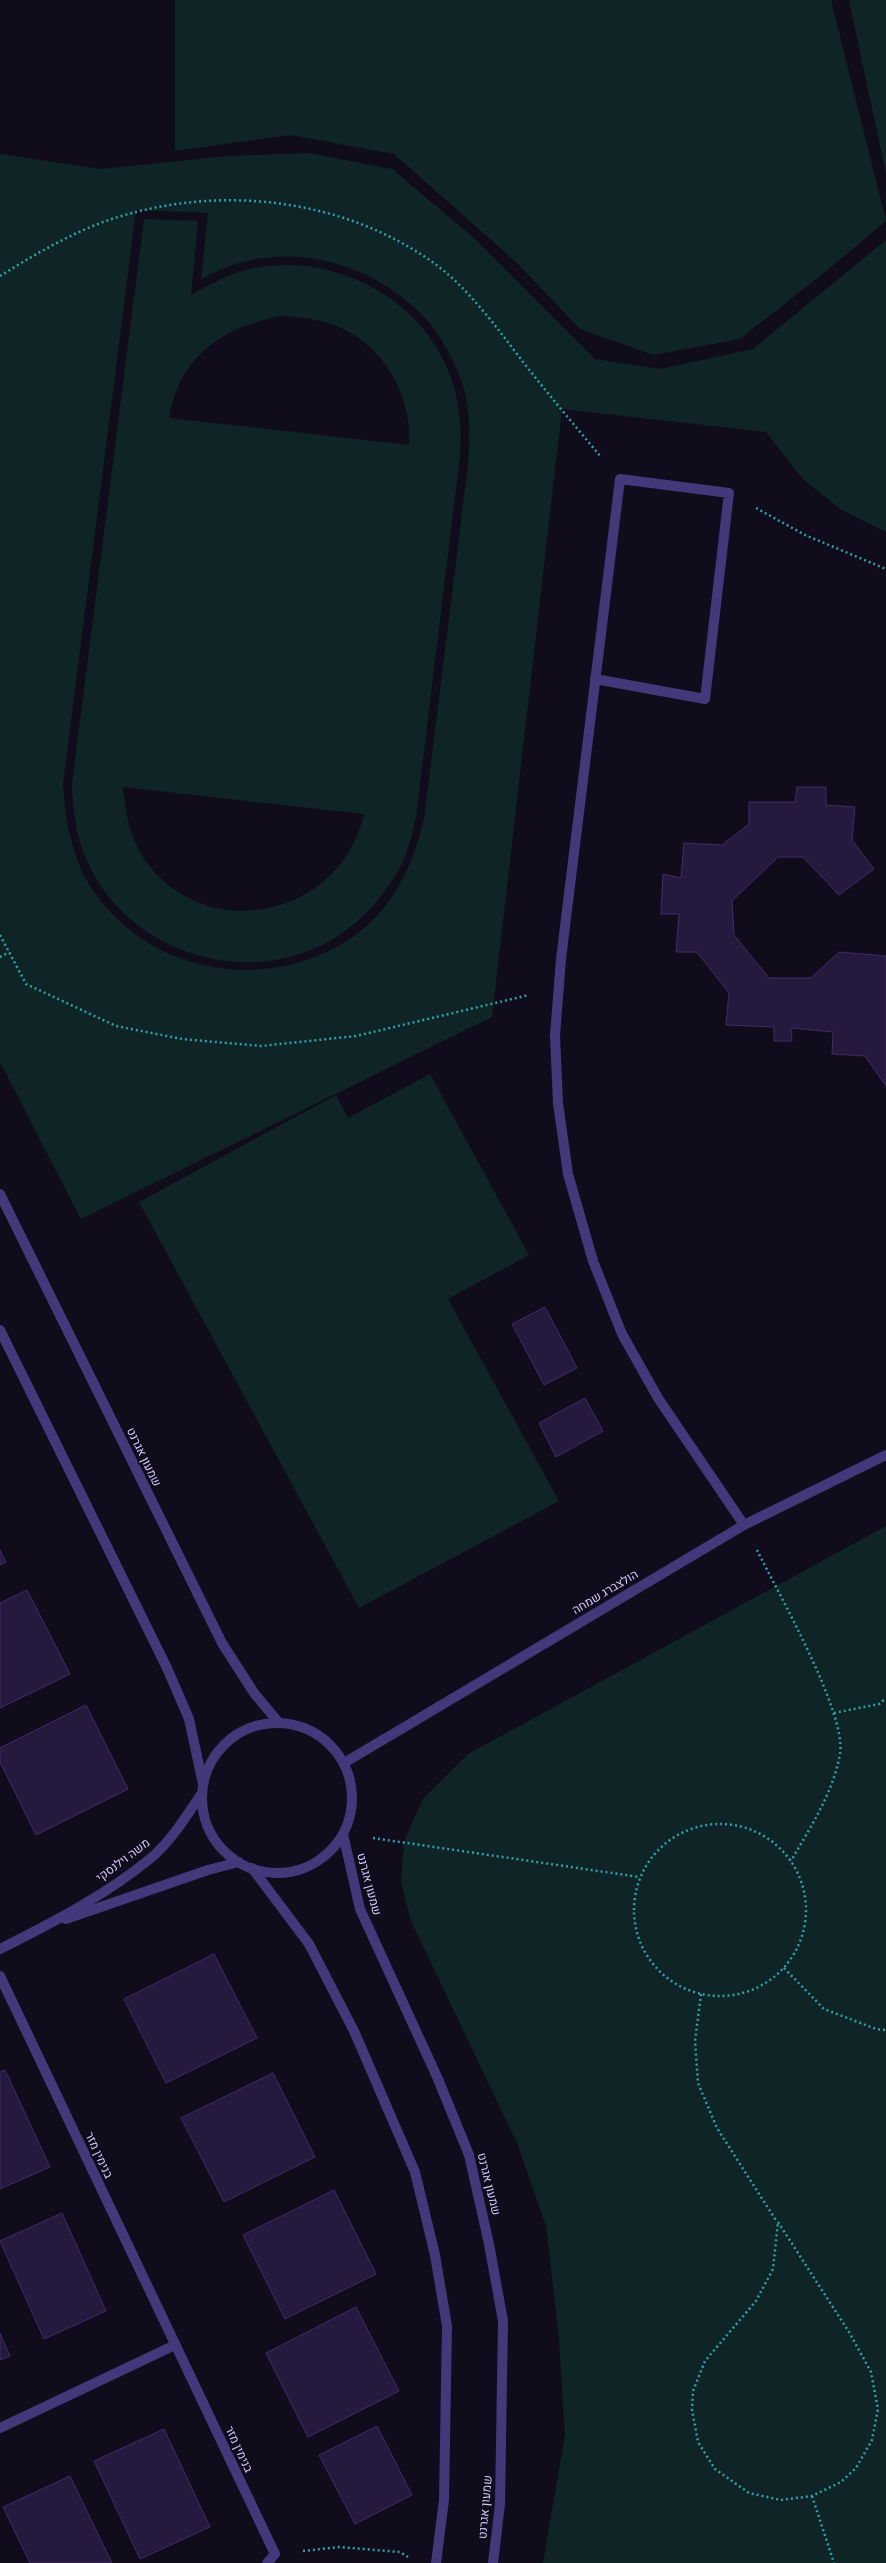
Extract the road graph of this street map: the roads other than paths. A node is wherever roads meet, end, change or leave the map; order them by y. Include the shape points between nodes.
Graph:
1 (595, 679) junction
2 (0, 1194) edge
3 (0, 1330) edge
4 (886, 1455) edge
5 (744, 1525) junction
6 (280, 1723) junction
7 (344, 1762) junction
8 (202, 1788) junction
9 (343, 1834) junction
10 (238, 1862) junction
11 (252, 1868) junction
12 (42, 1928) junction
13 (0, 1949) edge
14 (0, 1976) edge
15 (175, 2345) junction
16 (0, 2428) edge
17 (267, 2563) edge
18 (436, 2563) edge
19 (493, 2563) edge

1 - 1 street via 620,479 729,493 705,699
1 - 5 street via 555,1036 559,1111 568,1174 593,1260 622,1334 658,1398
2 - 6 street, שמעון אגרנט via 222,1643 254,1693
3 - 8 street via 167,1668 189,1719
4 - 5 street, הולצברג שמחה
5 - 7 street, הולצברג שמחה
6 - 7 street via 292,1724 317,1734 328,1742
6 - 8 street via 252,1727 229,1740 212,1760
7 - 9 street via 349,1774 352,1798 349,1822
8 - 10 street via 205,1819 212,1836 223,1850
8 - 12 street, משה וילנסקי via 175,1832 152,1857 97,1896
9 - 11 street via 326,1854 304,1868 278,1872
9 - 19 street, שמעון אגרנט via 360,1909 438,2079 469,2155 489,2244 503,2321 500,2504
10 - 11 street
10 - 12 street, משה וילנסקי
11 - 18 street via 309,1944 354,2031 415,2172 435,2255 447,2326 444,2500
12 - 13 street, משה וילנסקי
14 - 15 street, בנימין מזר
15 - 16 street
15 - 17 street, בנימין מזר via 275,2554

